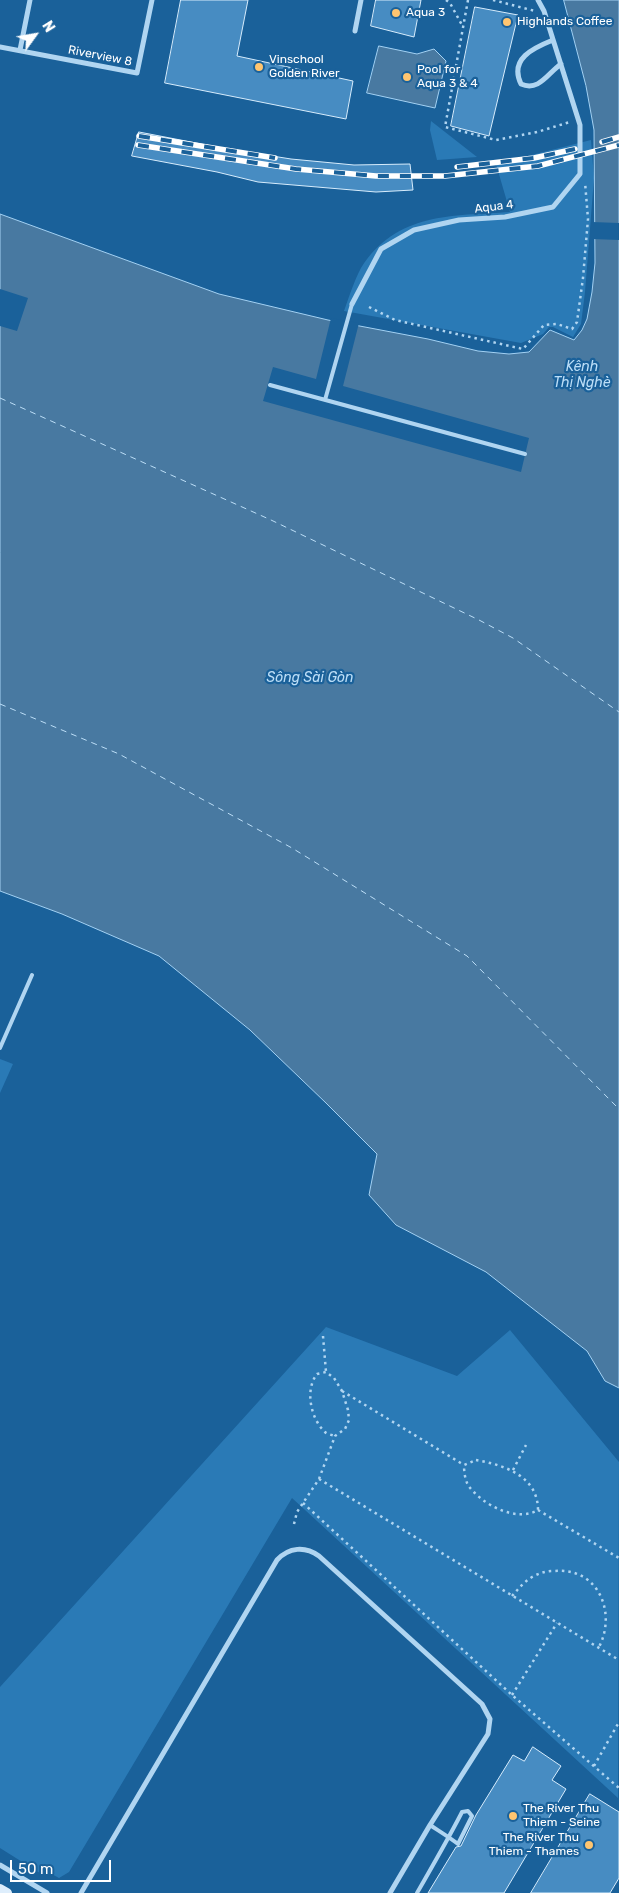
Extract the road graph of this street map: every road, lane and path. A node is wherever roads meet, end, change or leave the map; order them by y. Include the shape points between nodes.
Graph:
1 (30, 0) edge
2 (152, 0) edge
3 (361, 0) edge
4 (446, 0) edge
5 (468, 0) edge
6 (493, 0) edge
7 (538, 0) edge
8 (541, 13) dead end
9 (463, 28) junction
10 (355, 31) dead end
11 (553, 40) junction
12 (0, 46) edge
13 (20, 50) junction
14 (561, 64) junction
15 (575, 121) dead end
16 (585, 182) dead end
17 (352, 304) joint
18 (368, 307) dead end
19 (270, 385) dead end
20 (325, 400) junction
21 (525, 454) dead end
22 (32, 975) dead end
23 (0, 1048) edge
24 (323, 1336) dead end
25 (326, 1372) junction
26 (342, 1391) junction
27 (336, 1436) junction
28 (526, 1445) dead end
29 (464, 1466) junction
30 (513, 1470) junction
31 (318, 1479) junction
32 (303, 1503) junction
33 (538, 1510) junction
34 (294, 1524) dead end
35 (619, 1558) edge
36 (512, 1596) junction
37 (557, 1623) junction
38 (599, 1648) junction
39 (619, 1660) edge
40 (512, 1695) junction
41 (619, 1722) edge
42 (594, 1767) junction
43 (619, 1788) edge
44 (430, 1825) junction
45 (449, 1838) junction
46 (0, 1865) edge
47 (0, 1889) edge
48 (7, 1893) edge
49 (47, 1893) edge
50 (80, 1893) edge
51 (390, 1893) edge
52 (417, 1893) edge

1 - 13 street
2 - 13 street, Riverview 8 via 137,73
3 - 10 street
4 - 9 path
5 - 9 path
6 - 8 path
7 - 11 street, Aqua 4
9 - 15 path via 445,128 496,140
11 - 14 street, Aqua 4
11 - 14 street via 523,56 517,75 521,84 535,87
12 - 13 street, Riverview 8
14 - 17 street, Aqua 4 via 580,125 580,174 554,207 505,217 459,220 414,230 381,249
16 - 18 path via 588,219 585,258 577,322 572,329 557,324 544,325 523,349 395,320
17 - 20 lane, Aqua 4
19 - 20 lane
20 - 21 lane
22 - 23 lane
24 - 25 path
25 - 26 path
25 - 27 path via 317,1374 312,1381 310,1398 315,1417 325,1433
26 - 27 path via 349,1420 345,1429
26 - 29 path
27 - 31 path
28 - 30 path
29 - 30 path via 476,1460
29 - 33 path via 468,1484 487,1502 513,1513
30 - 33 path via 532,1486 538,1499
31 - 32 path
31 - 36 path
32 - 34 path
32 - 40 path
33 - 35 path
36 - 37 path
36 - 38 path via 527,1580 542,1572 562,1570 581,1576 594,1586 605,1604 607,1625
37 - 38 path
37 - 40 path
38 - 39 path
40 - 42 path
41 - 42 path
42 - 43 path
44 - 45 lane
44 - 50 street via 488,1734 490,1720 486,1709 319,1556 306,1549 292,1550 277,1560
44 - 51 street
45 - 45 lane via 458,1844 472,1819 471,1813 462,1812
45 - 52 lane
46 - 49 street
47 - 48 street

